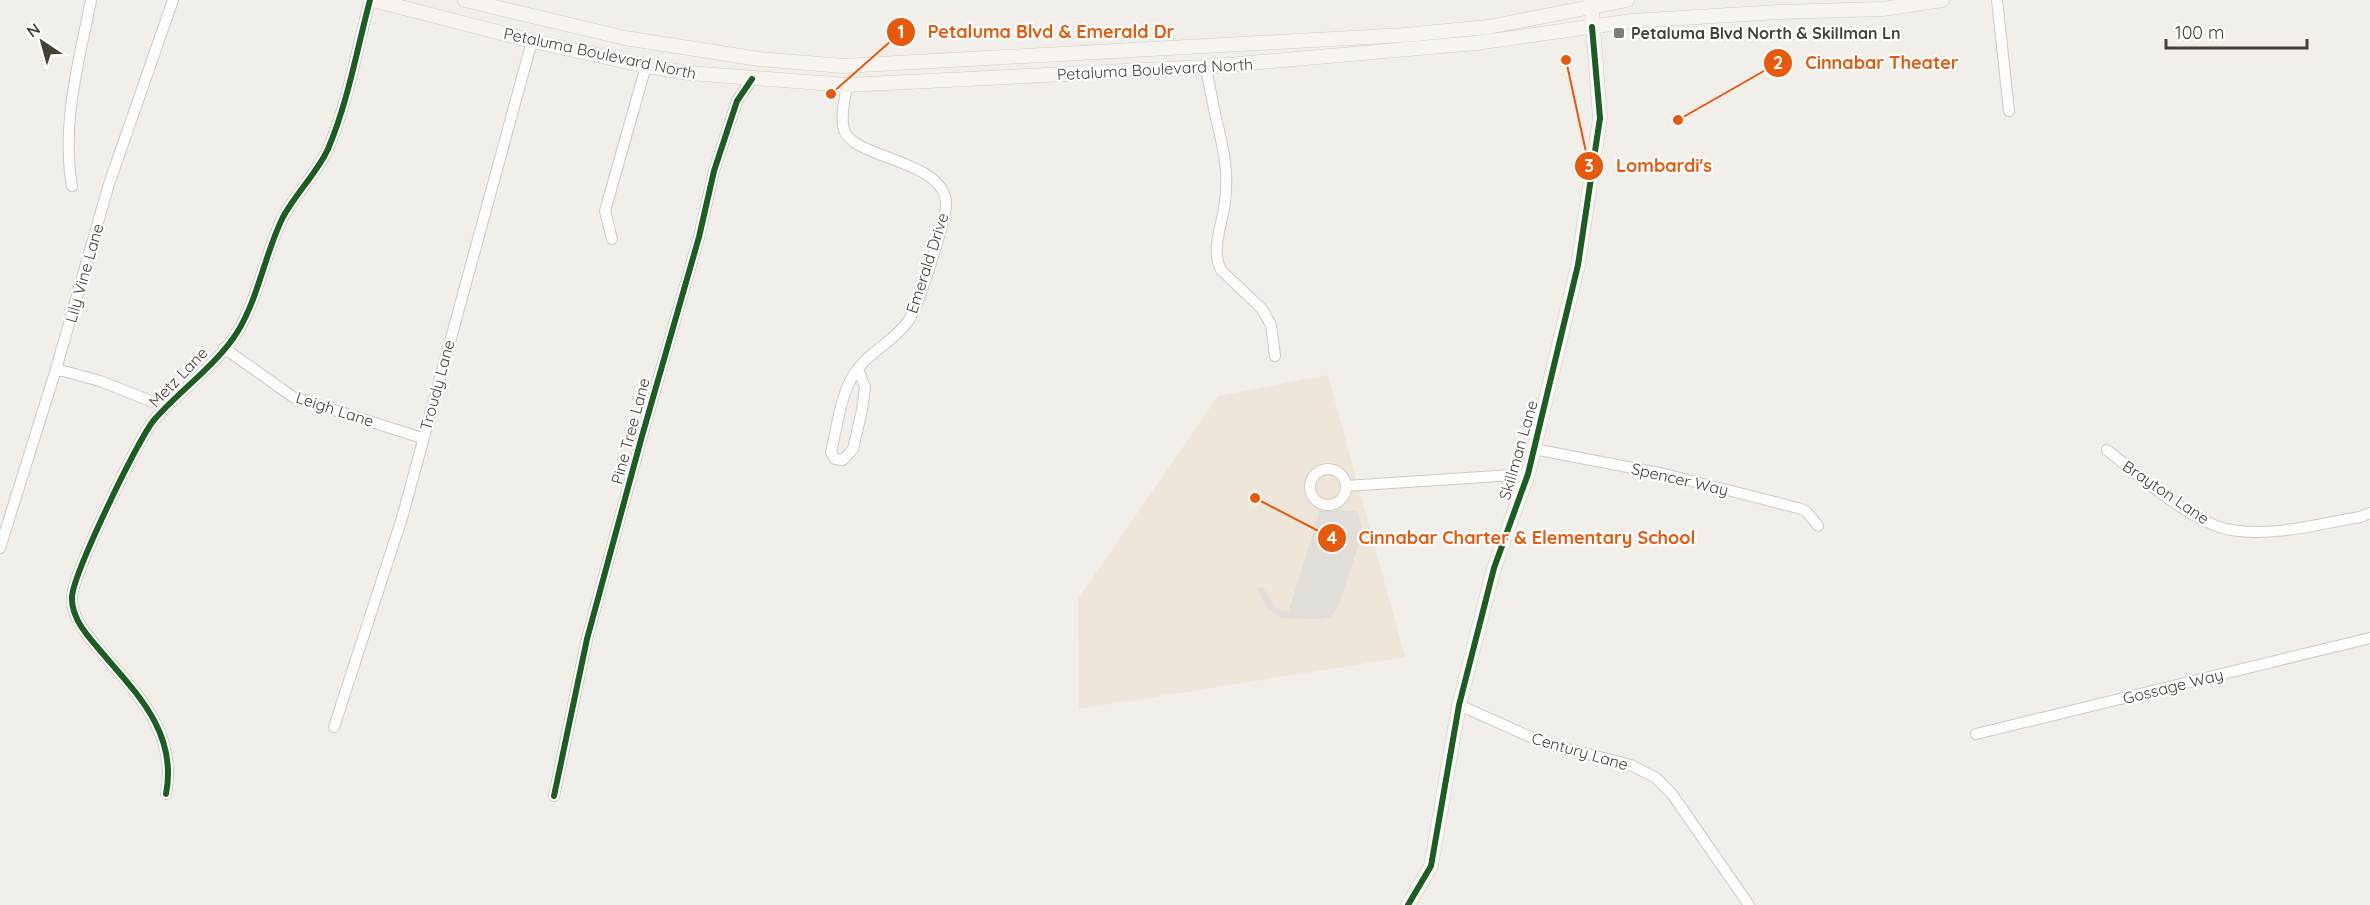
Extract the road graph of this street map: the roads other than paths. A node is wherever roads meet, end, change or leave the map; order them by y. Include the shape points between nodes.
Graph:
1 (91, 0) edge
2 (173, 0) edge
3 (371, 0) edge
4 (465, 0) edge
5 (1627, 0) edge
6 (1942, 0) edge
7 (1996, 0) edge
8 (1591, 3) edge
9 (1592, 27) junction
10 (532, 41) junction
11 (646, 66) junction
12 (1205, 68) junction
13 (752, 79) junction
14 (847, 85) junction
15 (2009, 111) dead end
16 (72, 186) dead end
17 (612, 239) dead end
18 (224, 348) junction
19 (1275, 356) dead end
20 (56, 369) junction
21 (858, 369) junction
22 (166, 407) junction
23 (422, 438) junction
24 (1534, 449) junction
25 (2107, 450) dead end
26 (1528, 474) junction
27 (1346, 486) dead end
28 (2370, 513) edge
29 (1818, 526) dead end
30 (0, 548) edge
31 (2370, 638) edge
32 (1459, 705) junction
33 (334, 727) dead end
34 (1976, 734) dead end
35 (166, 794) dead end
36 (554, 796) dead end
37 (1408, 905) edge
38 (1749, 905) edge

1 - 16 street via 68,133
2 - 20 street, Lily Vine Lane via 109,184
3 - 10 main road, Petaluma Boulevard North
3 - 18 street, Metz Lane via 327,150 284,216 238,331
4 - 8 main road, Petaluma Boulevard North via 625,38 759,59 843,66 1405,35 1488,27
5 - 8 main road, Petaluma Boulevard North
6 - 9 main road, Petaluma Boulevard North via 1883,9 1632,21
7 - 15 street
8 - 9 main road, Skillman Lane
9 - 12 main road, Petaluma Boulevard North via 1476,43
9 - 24 main road, Skillman Lane via 1600,118 1578,265
10 - 11 main road, Petaluma Boulevard North
10 - 23 street, Troudy Lane
11 - 13 main road, Petaluma Boulevard North
11 - 17 street via 604,211
12 - 14 main road, Petaluma Boulevard North
12 - 19 street via 1225,151 1226,200 1217,263 1262,309 1270,326
13 - 14 main road, Petaluma Boulevard North
13 - 36 street, Pine Tree Lane via 737,101 714,171 587,639
14 - 21 street, Emerald Drive via 844,133 868,149 927,174 946,202 910,319
18 - 22 street, Metz Lane
18 - 23 street, Leigh Lane via 293,397
20 - 22 street via 100,381
20 - 30 street, Lily Vine Lane
21 - 21 street, Emerald Drive via 865,387 858,431 853,448 843,460 835,459 831,452 845,394
22 - 35 street, Metz Lane via 134,454 80,570 72,597 82,628 148,708 168,761
23 - 33 street, Troudy Lane via 402,518
24 - 26 main road, Skillman Lane
24 - 29 street, Spencer Way via 1664,474 1806,510
25 - 28 street, Brayton Lane via 2204,521 2229,530 2267,532
26 - 27 street
26 - 32 main road, Skillman Lane via 1494,568
31 - 34 street, Gossage Way
32 - 37 main road, Skillman Lane via 1431,866
32 - 38 street, Century Lane via 1544,743 1631,765 1656,778

